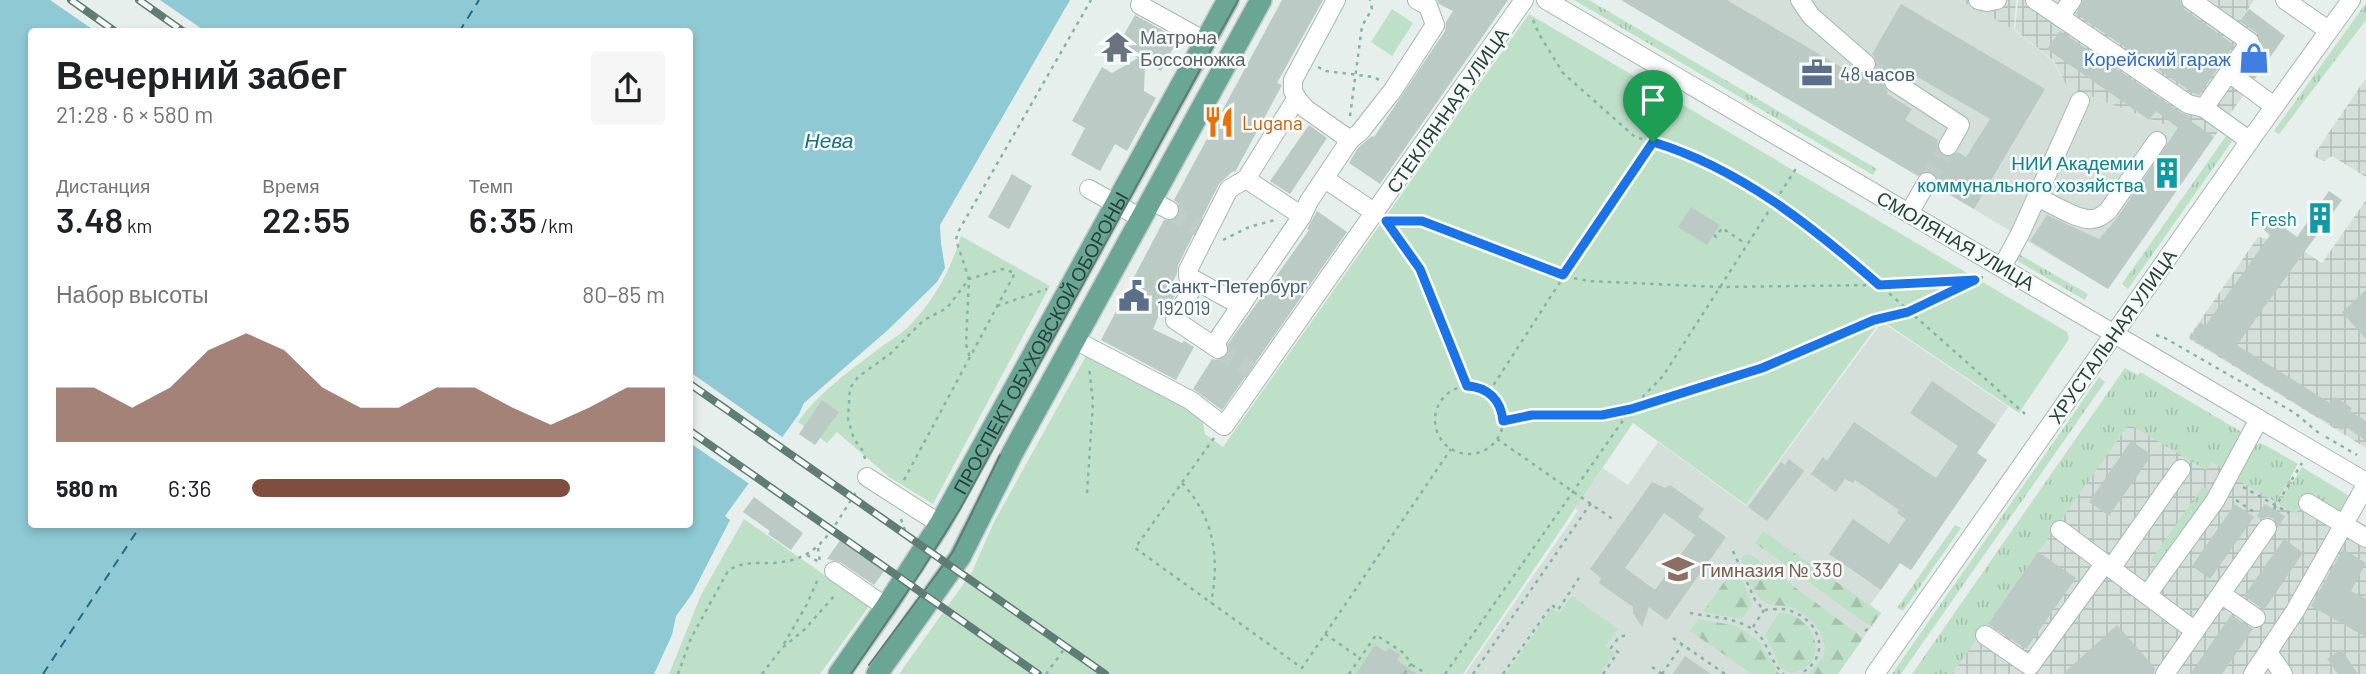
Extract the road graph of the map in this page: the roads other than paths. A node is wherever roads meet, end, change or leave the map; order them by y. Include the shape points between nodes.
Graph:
1 (1228, 0) edge
2 (1261, 0) edge
3 (1336, 0) edge
4 (1417, 0) edge
5 (1546, 0) edge
6 (1800, 0) edge
7 (1978, 0) edge
8 (1997, 0) edge
9 (2035, 0) edge
10 (2072, 0) edge
11 (2191, 0) edge
12 (2286, 0) edge
13 (2351, 0) edge
14 (1140, 5) dead end
15 (1526, 5) edge
16 (2060, 17) junction
17 (2329, 30) junction
18 (1205, 41) junction
19 (1866, 64) tunnel mouth
20 (2229, 73) junction
21 (1894, 82) tunnel mouth
22 (1298, 100) junction
23 (2080, 101) dead end
24 (2274, 106) junction
25 (2204, 108) junction
26 (1350, 141) junction
27 (2157, 141) dead end
28 (2250, 141) junction
29 (1948, 146) tunnel mouth
30 (1245, 179) junction
31 (1325, 179) junction
32 (1927, 182) tunnel mouth
33 (1089, 189) dead end
34 (2037, 197) junction
35 (1116, 204) junction
36 (1154, 209) junction
37 (1374, 212) junction
38 (1909, 213) junction
39 (1303, 216) junction
40 (2001, 267) junction
41 (1188, 276) junction
42 (1241, 306) junction
43 (2114, 333) junction
44 (1075, 340) junction
45 (2259, 419) junction
46 (2181, 469) dead end
47 (867, 477) road end
48 (2366, 483) edge
49 (2308, 503) dead end
50 (940, 524) junction
51 (2344, 525) junction
52 (2267, 528) dead end
53 (2060, 530) dead end
54 (2366, 538) edge
55 (2108, 565) junction
56 (830, 572) road end
57 (2221, 594) junction
58 (2147, 595) junction
59 (886, 607) junction
60 (2256, 618) dead end
61 (2195, 631) junction
62 (1985, 635) dead end
63 (2268, 652) junction
64 (839, 674) edge
65 (877, 674) edge
66 (1875, 674) edge
67 (2165, 674) edge
68 (2253, 674) edge
69 (2283, 674) edge

1 - 18 main road, ПРОСПЕКТ ОБУХОВСКОЙ ОБОРОНЫ
2 - 36 main road, ПРОСПЕКТ ОБУХОВСКОЙ ОБОРОНЫ
3 - 22 street via 1293,80
4 - 26 street via 1428,6 1435,25 1392,90
5 - 38 street, СМОЛЯНАЯ УЛИЦА
6 - 19 street via 1811,16
7 - 8 street
9 - 16 street
10 - 16 street
11 - 20 street via 2250,43
12 - 17 street
13 - 17 street, ХРУСТАЛЬНАЯ УЛИЦА
14 - 18 street
15 - 37 street, СТЕКЛЯННАЯ УЛИЦА
16 - 25 street via 2188,104
17 - 24 street, ХРУСТАЛЬНАЯ УЛИЦА
18 - 35 main road, ПРОСПЕКТ ОБУХОВСКОЙ ОБОРОНЫ
20 - 24 street
20 - 25 street
21 - 29 street via 1960,125
22 - 26 street
22 - 30 street
23 - 34 street
24 - 28 street, ХРУСТАЛЬНАЯ УЛИЦА
25 - 28 street
26 - 31 street
27 - 34 street via 2099,218 2082,218
28 - 43 street, ХРУСТАЛЬНАЯ УЛИЦА
30 - 39 street
30 - 41 street via 1229,189 1204,230
31 - 37 street
31 - 39 street
32 - 38 street
33 - 35 street
34 - 40 street
35 - 36 street
35 - 50 main road, ПРОСПЕКТ ОБУХОВСКОЙ ОБОРОНЫ
36 - 44 main road, ПРОСПЕКТ ОБУХОВСКОЙ ОБОРОНЫ
37 - 44 street, СТЕКЛЯННАЯ УЛИЦА via 1255,373 1224,426 1190,400
38 - 40 street, СМОЛЯНАЯ УЛИЦА
39 - 42 street
40 - 43 street, СМОЛЯНАЯ УЛИЦА
41 - 42 street
41 - 42 street via 1191,290 1175,320 1216,347
43 - 45 street, СМОЛЯНАЯ УЛИЦА
43 - 66 street, ХРУСТАЛЬНАЯ УЛИЦА
44 - 65 main road, ПРОСПЕКТ ОБУХОВСКОЙ ОБОРОНЫ via 960,557
45 - 48 street, СМОЛЯНАЯ УЛИЦА
45 - 58 street via 2215,501
46 - 55 street
47 - 50 street
48 - 51 street
49 - 51 street
50 - 59 main road, ПРОСПЕКТ ОБУХОВСКОЙ ОБОРОНЫ
51 - 54 street
51 - 63 street
52 - 57 street
53 - 55 street
55 - 58 street
55 - 62 street via 2029,666
56 - 59 street
57 - 60 street
57 - 61 street
58 - 61 street
59 - 64 main road, ПРОСПЕКТ ОБУХОВСКОЙ ОБОРОНЫ
61 - 67 street
63 - 68 street
63 - 69 street

